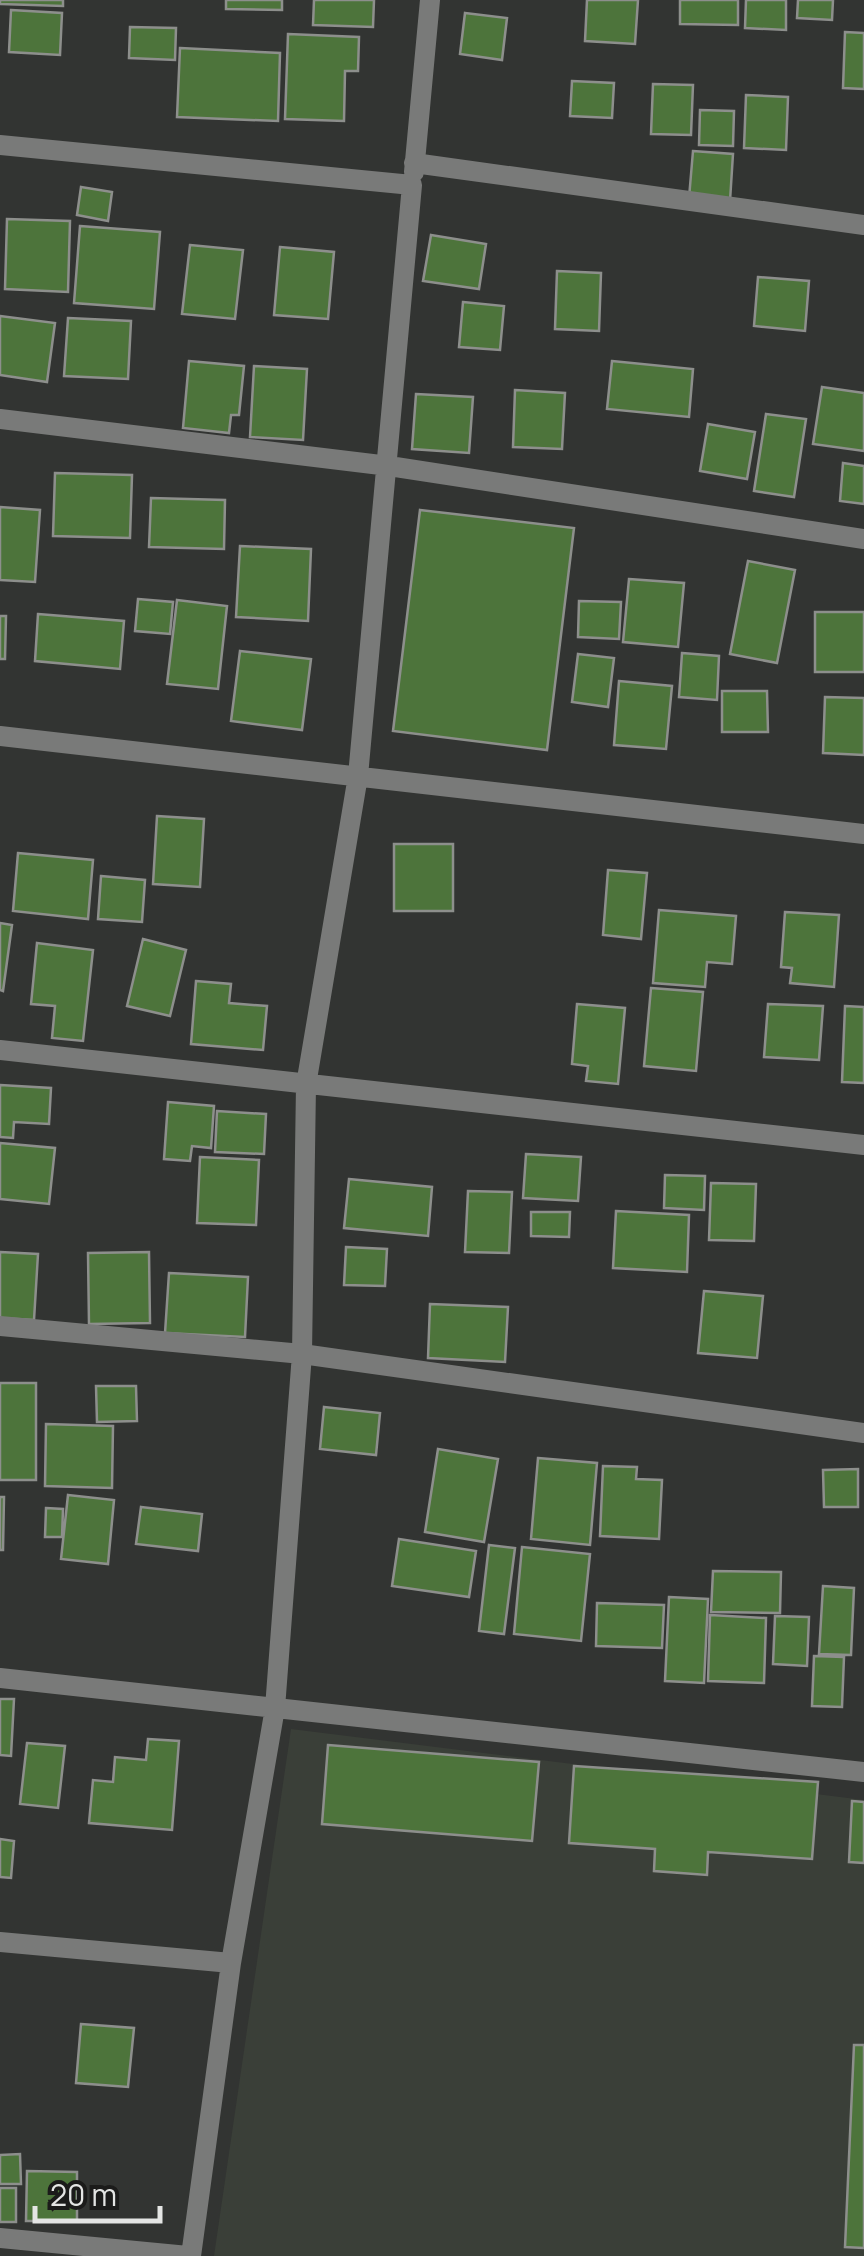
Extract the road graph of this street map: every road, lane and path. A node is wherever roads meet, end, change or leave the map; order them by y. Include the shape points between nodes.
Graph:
1 (430, 0) edge
2 (0, 145) edge
3 (414, 163) junction
4 (412, 185) junction
5 (864, 225) edge
6 (0, 419) edge
7 (389, 466) junction
8 (864, 539) edge
9 (0, 736) edge
10 (358, 776) junction
11 (864, 834) edge
12 (0, 1050) edge
13 (306, 1085) junction
14 (864, 1145) edge
15 (0, 1326) edge
16 (302, 1354) junction
17 (864, 1433) edge
18 (0, 1678) edge
19 (275, 1708) junction
20 (864, 1772) edge
21 (0, 1942) edge
22 (231, 1963) junction
23 (0, 2238) edge
24 (190, 2256) edge

1 - 3 street
2 - 4 street
3 - 4 street
3 - 5 street
4 - 7 street
6 - 7 street
7 - 8 street
7 - 10 street
9 - 10 street
10 - 11 street
10 - 13 street
12 - 13 street
13 - 14 street
13 - 16 street
15 - 16 street
16 - 17 street
16 - 19 street
18 - 19 street
19 - 20 street
19 - 22 street
21 - 22 street
22 - 24 street
23 - 24 street

